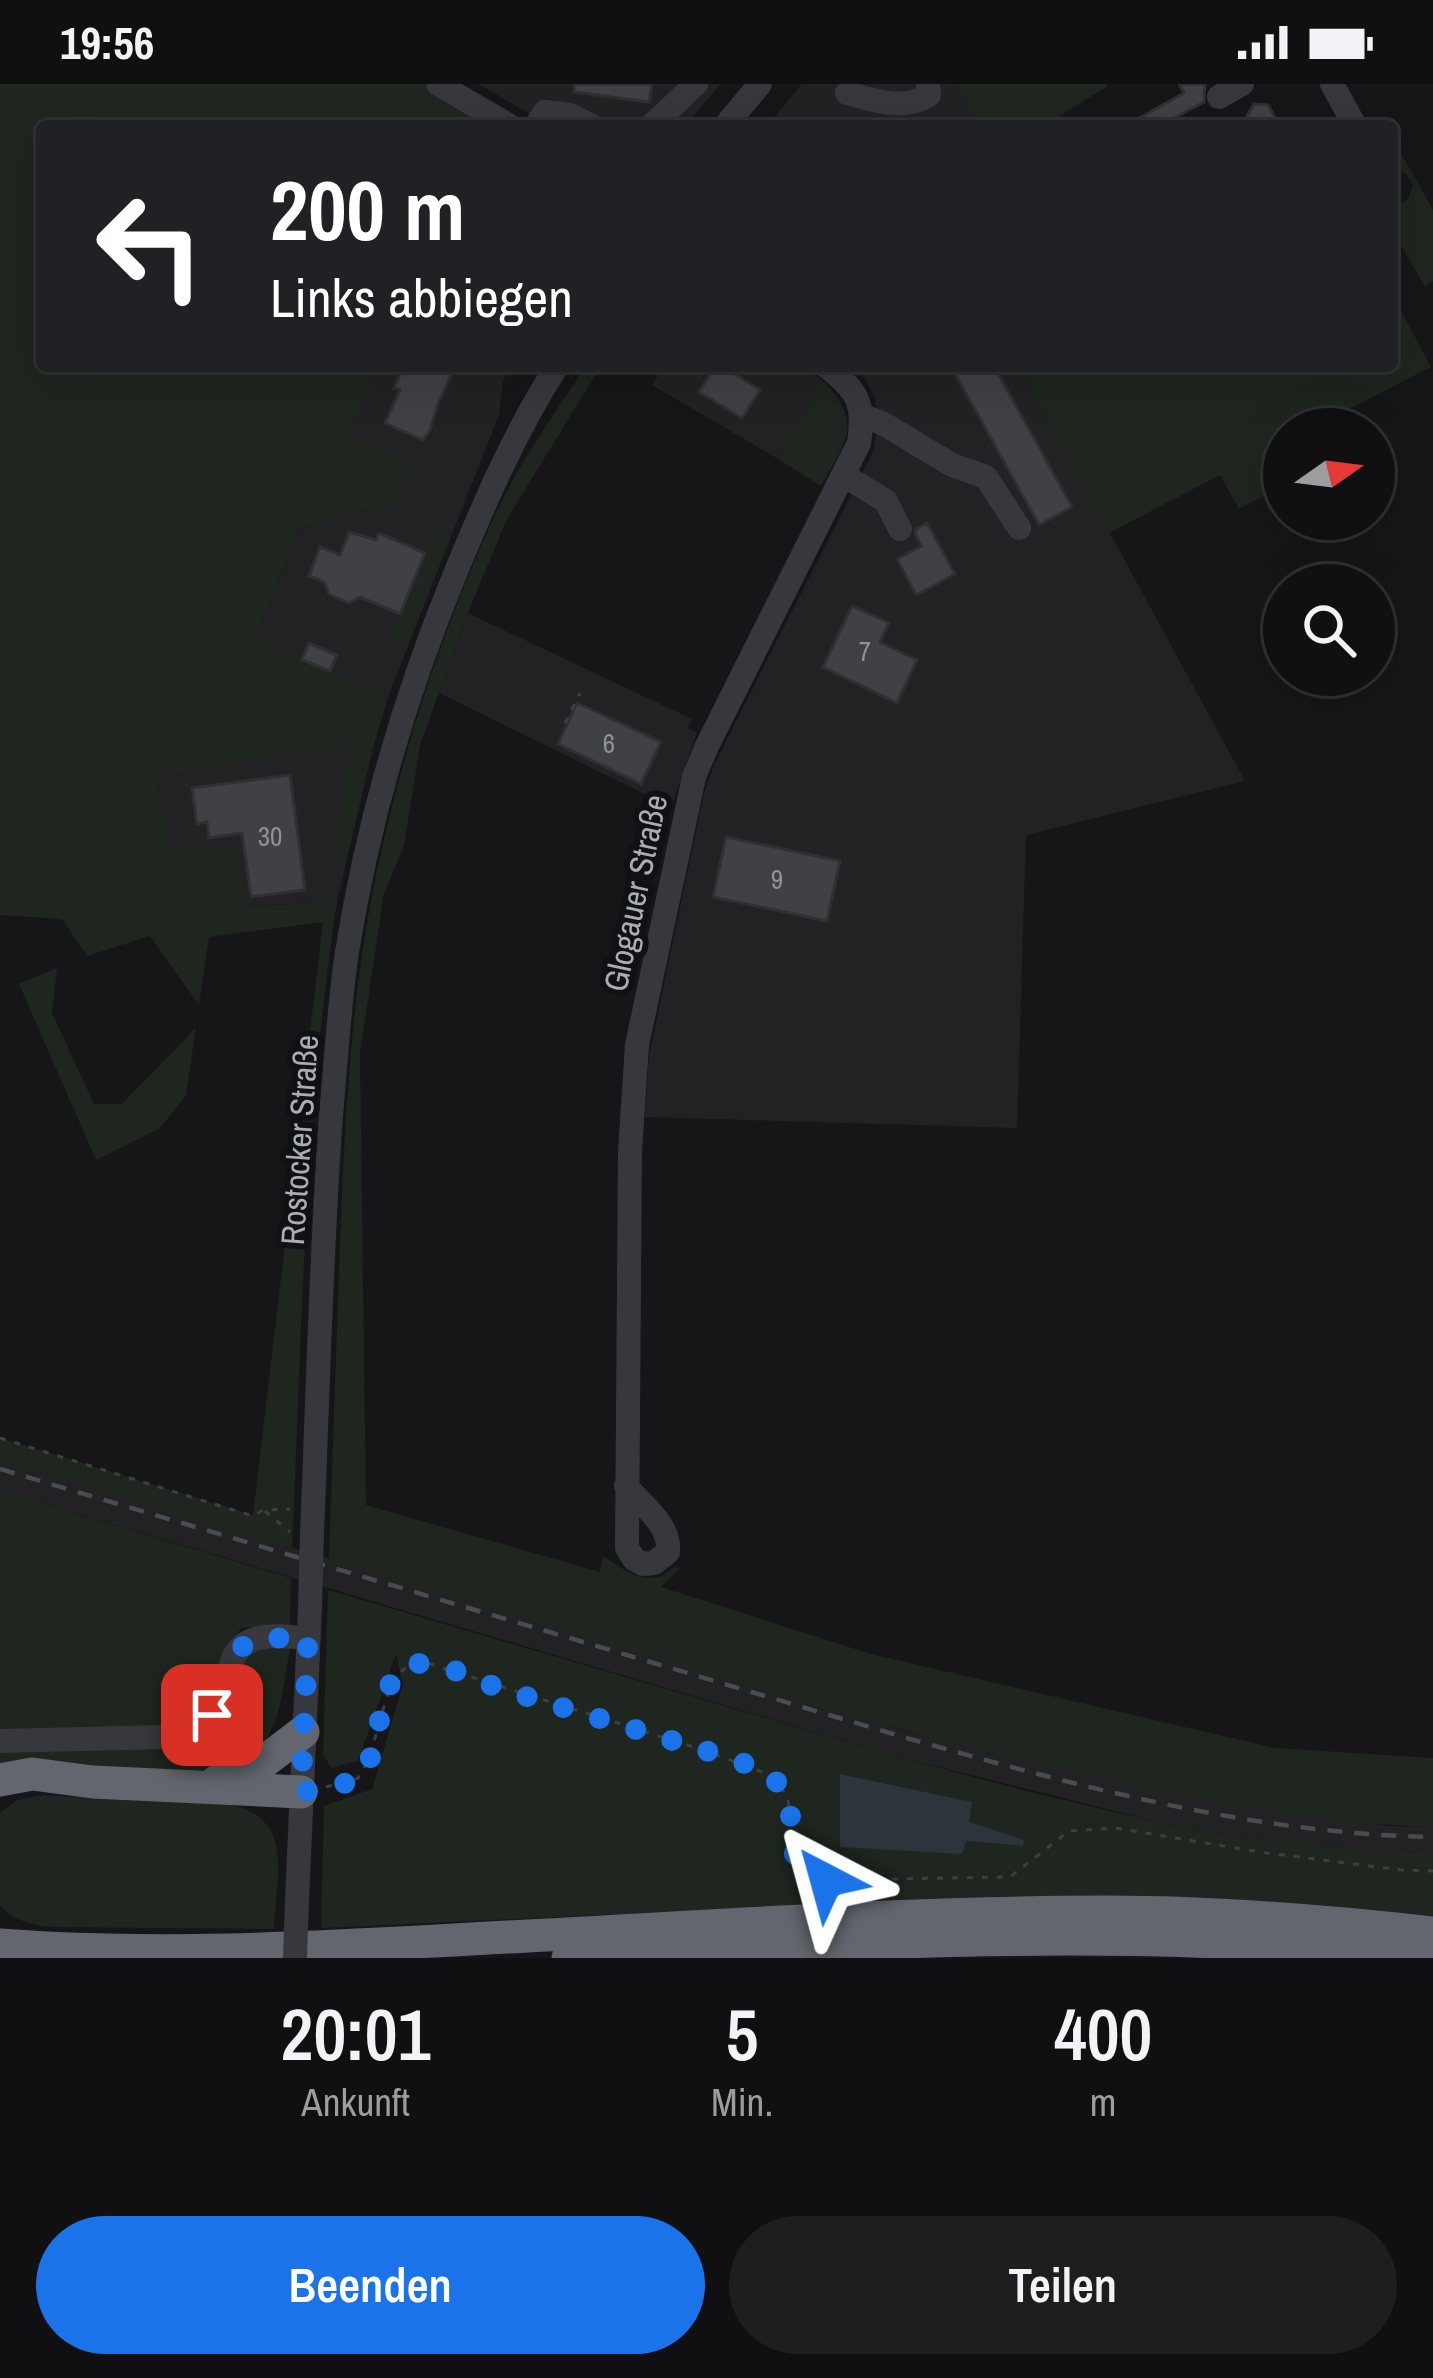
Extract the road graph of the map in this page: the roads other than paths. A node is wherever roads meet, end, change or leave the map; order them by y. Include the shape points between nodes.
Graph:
1 (438, 84) edge
2 (696, 84) edge
3 (760, 84) edge
4 (928, 84) edge
5 (1242, 84) edge
6 (1332, 84) edge
7 (848, 93) dead end
8 (1220, 98) dead end
9 (500, 120) edge
10 (540, 120) edge
11 (580, 120) edge
12 (657, 120) edge
13 (730, 120) edge
14 (1352, 120) edge
15 (553, 372) edge
16 (834, 372) edge
17 (862, 415) junction
18 (843, 475) junction
19 (1018, 528) dead end
20 (900, 529) dead end
21 (626, 1486) dead end
22 (308, 1639) junction
23 (303, 1732) junction
24 (0, 1741) edge
25 (0, 1780) edge
26 (93, 1782) junction
27 (199, 1786) junction
28 (301, 1792) junction
29 (0, 1804) edge
30 (0, 1920) edge
31 (1433, 1933) edge
32 (0, 1945) edge
33 (98, 1950) junction
34 (679, 1955) edge
35 (295, 1958) edge
36 (568, 1958) edge
37 (1433, 1958) edge

1 - 9 street
2 - 12 street
3 - 13 street
4 - 7 street via 929,94 915,103
5 - 8 street
6 - 14 street
10 - 11 street via 545,112
15 - 22 street, Rostocker Straße, bridge via 491,490 416,673 359,885 327,1176 304,1534
16 - 17 street via 856,394
17 - 18 street, Glogauer Straße via 860,443
17 - 19 street via 986,477
18 - 20 street via 886,501
18 - 21 street, Glogauer Straße via 707,746 686,807 634,1071
22 - 23 street, Rostocker Straße
22 - 24 street via 248,1641 212,1715 183,1734
23 - 27 highway via 252,1771
23 - 28 street, Rostocker Straße
25 - 26 highway via 32,1774
26 - 27 highway
26 - 29 highway via 47,1786
27 - 28 highway
28 - 35 street, Rostocker Straße, bridge
30 - 33 highway
31 - 33 highway via 1106,1912
32 - 33 highway
34 - 36 highway
34 - 37 highway via 1120,1938

